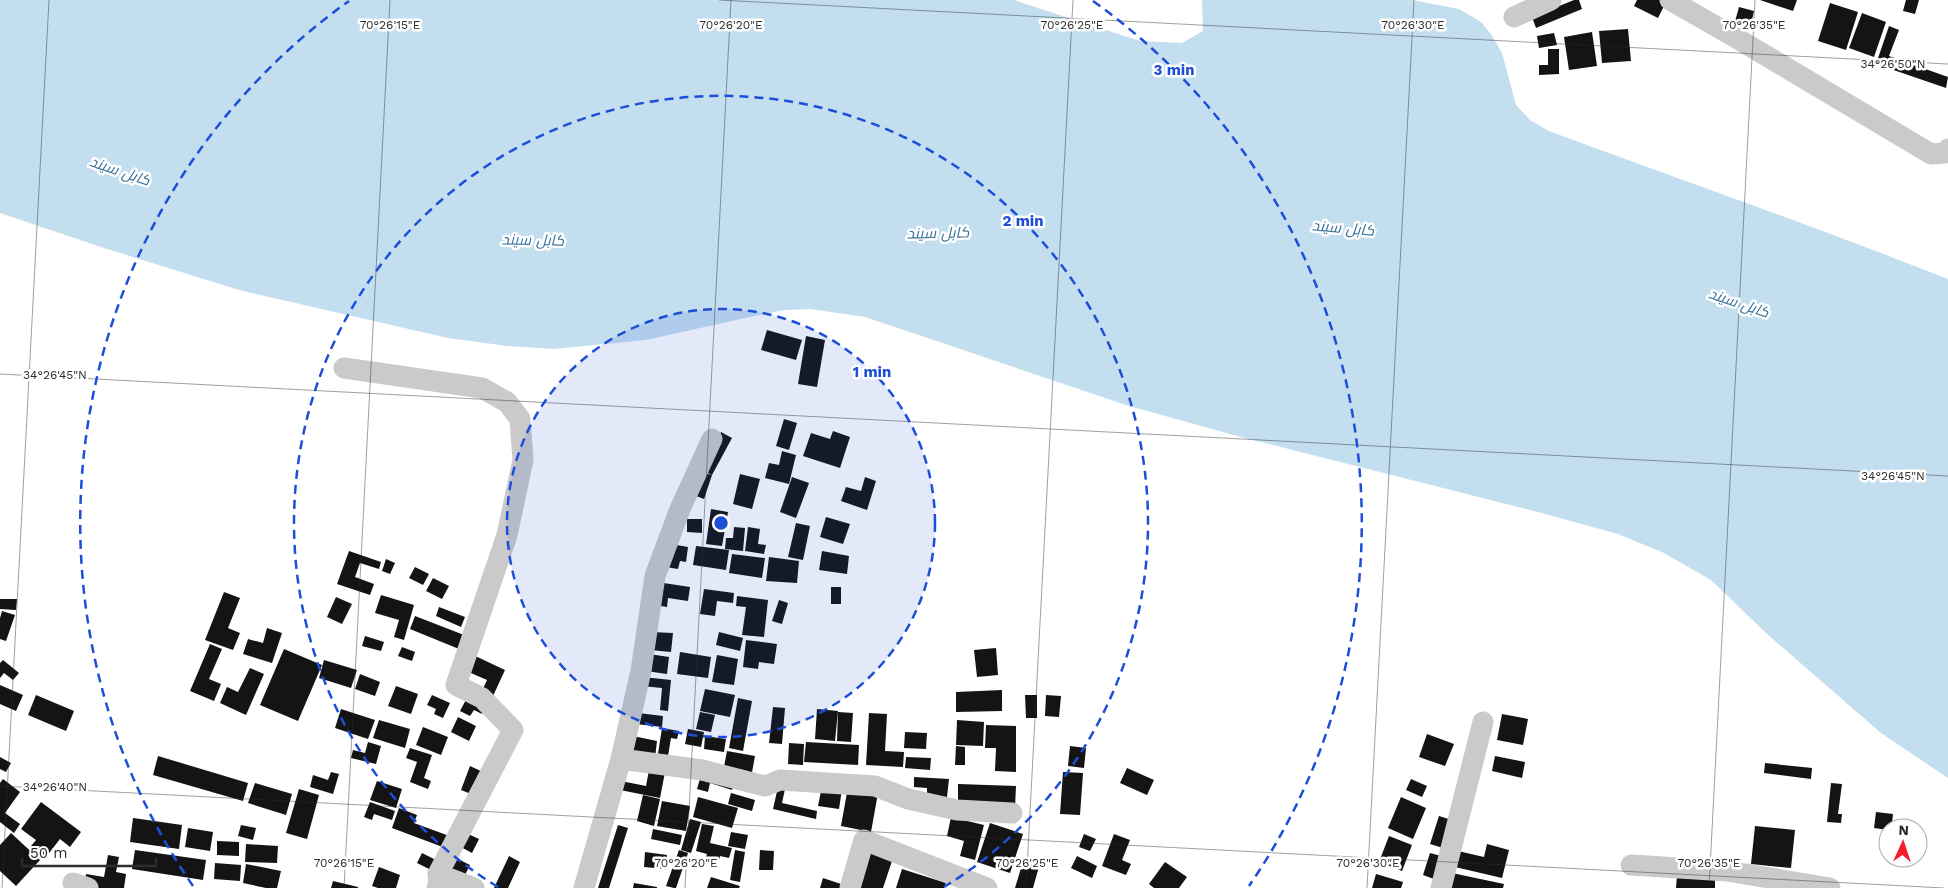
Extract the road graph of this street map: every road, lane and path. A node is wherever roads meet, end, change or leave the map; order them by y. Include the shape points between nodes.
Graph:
1 (1551, 0) edge
2 (1670, 0) edge
3 (1514, 17) dead end
4 (1948, 149) edge
5 (344, 368) dead end
6 (712, 439) dead end
7 (1484, 722) dead end
8 (621, 759) junction
9 (1012, 813) dead end
10 (1632, 865) dead end
11 (1726, 880) edge
12 (437, 881) edge
13 (474, 888) edge
14 (584, 888) edge
15 (850, 888) edge
16 (987, 888) edge
17 (1442, 888) edge
18 (1830, 888) edge

1 - 3 street
2 - 4 street via 1931,154 1945,153
5 - 12 street via 482,388 507,402 520,419 523,460 507,535 456,685 482,698 513,730
6 - 8 street via 680,509 655,576 640,671
7 - 17 street
8 - 9 street via 702,770 765,786 780,780 875,786 899,796 957,810
8 - 14 street
10 - 11 street
11 - 18 street
12 - 13 street
15 - 16 street via 864,840

